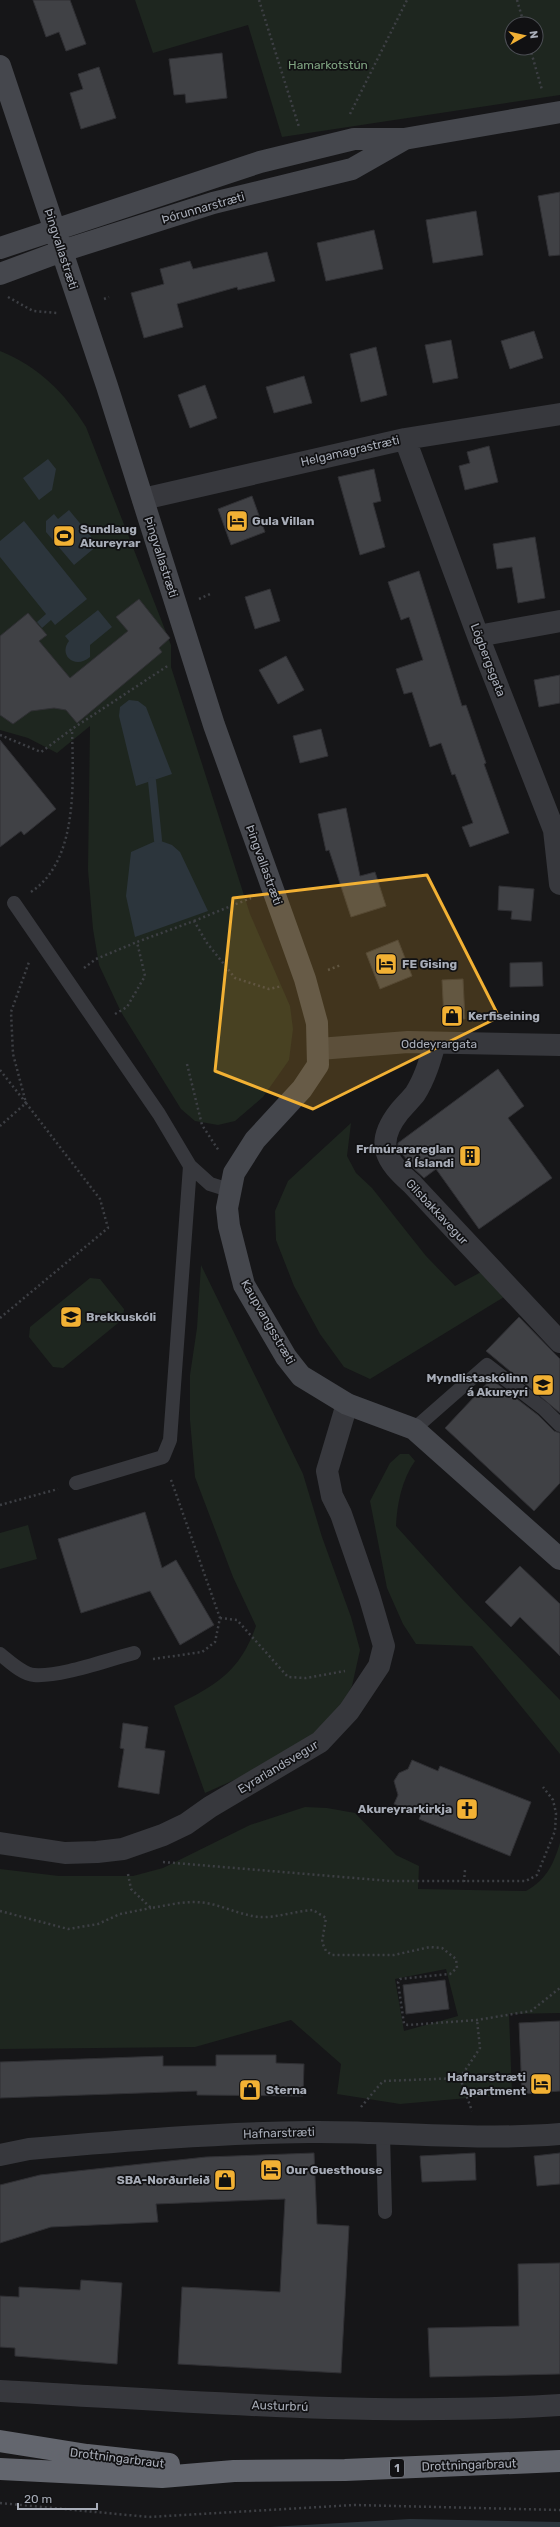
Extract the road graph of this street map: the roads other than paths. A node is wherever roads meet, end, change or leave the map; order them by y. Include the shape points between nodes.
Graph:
1 (0, 66) edge
2 (554, 113) edge
3 (404, 139) junction
4 (55, 229) junction
5 (0, 248) edge
6 (62, 251) junction
7 (0, 274) edge
8 (560, 414) edge
9 (405, 439) junction
10 (143, 499) junction
11 (560, 621) edge
12 (478, 636) junction
13 (557, 830) edge
14 (560, 884) edge
15 (14, 903) road end
16 (435, 1043) junction
17 (560, 1045) edge
18 (319, 1049) junction
19 (190, 1166) junction
20 (231, 1182) junction
21 (560, 1342) edge
22 (347, 1404) junction
23 (560, 1425) edge
24 (414, 1429) junction
25 (76, 1483) dead end
26 (560, 1559) edge
27 (0, 1654) edge
28 (134, 1654) road end
29 (0, 1843) edge
30 (383, 2134) junction
31 (560, 2134) edge
32 (0, 2155) edge
33 (385, 2212) dead end
34 (0, 2391) edge
35 (560, 2405) edge
36 (0, 2441) edge
37 (560, 2461) edge
38 (0, 2469) edge
39 (234, 2471) junction

1 - 4 main road, Þingvallastræti
2 - 3 main road, Þórunnarstræti
3 - 4 main road, Þórunnarstræti via 354,139 260,162
3 - 6 main road, Þórunnarstræti via 352,169 213,203
4 - 5 main road, Þórunnarstræti
4 - 6 main road, Þingvallastræti
6 - 7 main road, Þórunnarstræti
6 - 10 main road, Þingvallastræti
8 - 9 street, Helgamagrastræti
9 - 10 street, Helgamagrastræti
9 - 12 street, Lögbergsgata
10 - 18 main road, Þingvallastræti via 214,725 305,979 317,1023
11 - 12 street
12 - 13 street, Lögbergsgata
13 - 14 street, Lögbergsgata
15 - 19 lane via 159,1114
16 - 17 street, Oddeyrargata
16 - 18 street, Oddeyrargata via 408,1042
16 - 21 street, Gilsbakkavegur via 427,1071 390,1128 385,1141 386,1155 392,1166 412,1184
18 - 20 main road, Kaupvangsstræti via 318,1065 302,1089 255,1140
19 - 20 lane via 210,1184
19 - 25 lane via 170,1440 163,1457
20 - 22 main road, Kaupvangsstræti via 227,1208 229,1226 244,1285 286,1357 301,1376
22 - 24 main road, Kaupvangsstræti
22 - 29 street, Eyrarlandsvegur via 327,1471 332,1496 341,1514 384,1646 379,1666 349,1711 320,1742 186,1824 163,1835 132,1845 66,1853
23 - 24 lane via 544,1409 487,1365
24 - 26 main road, Kaupvangsstræti
27 - 28 lane via 22,1671 33,1675
30 - 31 street, Hafnarstræti
30 - 32 street, Hafnarstræti via 310,2132 215,2136 36,2148
30 - 33 lane
34 - 35 street, Austurbrú via 297,2407 448,2408
36 - 39 highway, Drottningarbraut / 1 via 87,2455
37 - 39 highway, Drottningarbraut / 1 via 353,2470
38 - 39 highway, Drottningarbraut / 1 via 162,2477

